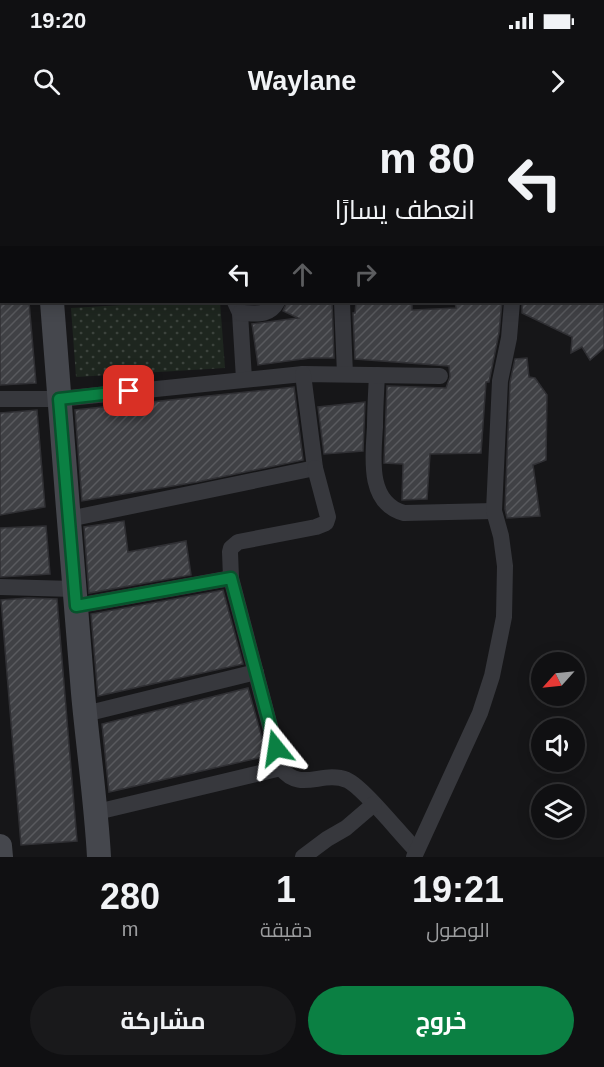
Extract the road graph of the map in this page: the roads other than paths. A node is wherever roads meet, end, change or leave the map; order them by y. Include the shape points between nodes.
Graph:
1 (52, 303) edge
2 (276, 303) edge
3 (342, 303) edge
4 (512, 303) edge
5 (238, 307) edge
6 (303, 374) junction
7 (345, 374) junction
8 (377, 375) junction
9 (440, 376) dead end
10 (244, 379) junction
11 (0, 399) edge
12 (59, 399) junction
13 (315, 468) junction
14 (495, 511) junction
15 (69, 519) junction
16 (231, 578) junction
17 (0, 587) edge
18 (75, 598) junction
19 (256, 672) junction
20 (85, 714) junction
21 (281, 768) junction
22 (374, 804) junction
23 (97, 812) junction
24 (0, 846) edge
25 (415, 854) edge
26 (1, 857) edge
27 (99, 857) edge
28 (303, 857) edge

1 - 12 street
2 - 5 street via 267,313
3 - 7 street
4 - 14 street via 500,381
5 - 10 street
6 - 7 street
6 - 10 street
6 - 13 street
7 - 8 street
8 - 9 street
8 - 14 street via 373,465 377,486 387,505 404,513
10 - 12 street
11 - 12 street
12 - 15 street
13 - 15 street
13 - 16 street via 328,517 326,523 238,542 230,552
14 - 25 street via 505,566 504,617 492,676 480,713
15 - 18 street
16 - 18 street
16 - 19 street
17 - 18 street
18 - 20 street
19 - 20 street
19 - 21 street
20 - 23 street
21 - 22 street via 299,781 345,779
21 - 23 street
22 - 25 street
22 - 28 street
23 - 27 street
24 - 26 street

